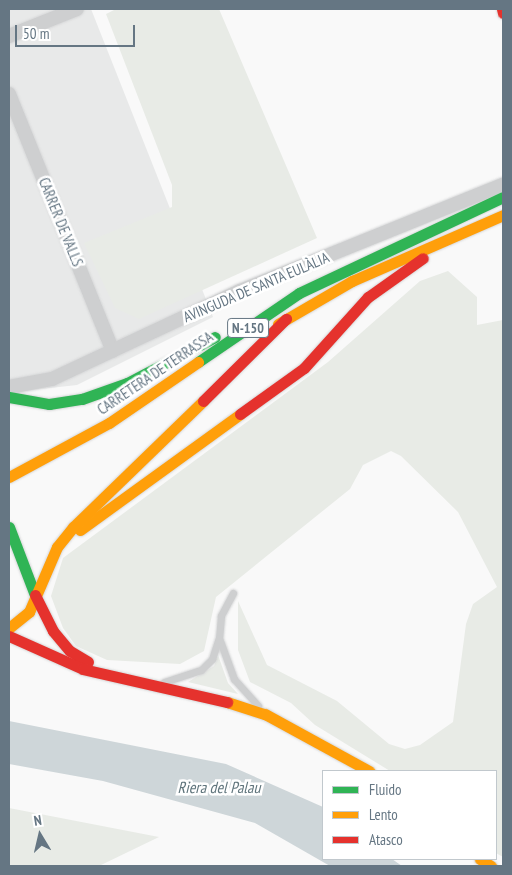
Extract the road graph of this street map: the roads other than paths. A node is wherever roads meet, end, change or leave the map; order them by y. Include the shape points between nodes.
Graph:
1 (77, 9) edge
2 (502, 9) edge
3 (503, 13) edge
4 (9, 36) edge
5 (9, 94) edge
6 (503, 185) edge
7 (503, 198) edge
8 (503, 215) edge
9 (503, 221) edge
10 (299, 294) junction
11 (286, 319) junction
12 (113, 351) junction
13 (9, 387) edge
14 (9, 397) edge
15 (168, 399) dead end
16 (9, 477) edge
17 (9, 527) edge
18 (57, 547) junction
19 (233, 593) dead end
20 (35, 595) junction
21 (9, 628) edge
22 (9, 636) edge
23 (219, 638) junction
24 (111, 675) junction
25 (158, 684) junction
26 (265, 714) junction
27 (366, 770) edge

1 - 4 street
2 - 3 main road
5 - 12 street, CARRER DE VALLS
6 - 12 street, AVINGUDA DE SANTA EULÀLIA via 240,291
7 - 10 main road, CARRETERA DE TERRASSA / N-150 via 359,261
8 - 11 main road, CARRETERA DE TERRASSA / N-150 via 352,281
9 - 18 main road via 435,251 386,281 304,368
10 - 14 main road via 127,383 82,399 49,404
10 - 16 main road, CARRETERA DE TERRASSA / N-150 via 109,423
11 - 15 main road, CARRETERA DE TERRASSA / N-150
11 - 18 main road
12 - 13 street, AVINGUDA DE SANTA EULÀLIA via 52,379
17 - 20 main road
18 - 20 main road
19 - 23 lane via 221,616
20 - 21 main road via 26,617
20 - 24 main road via 53,631 70,651
22 - 24 main road via 83,669
23 - 25 lane via 212,659 201,670
23 - 26 lane via 234,679
24 - 25 main road
25 - 26 main road
26 - 27 main road

